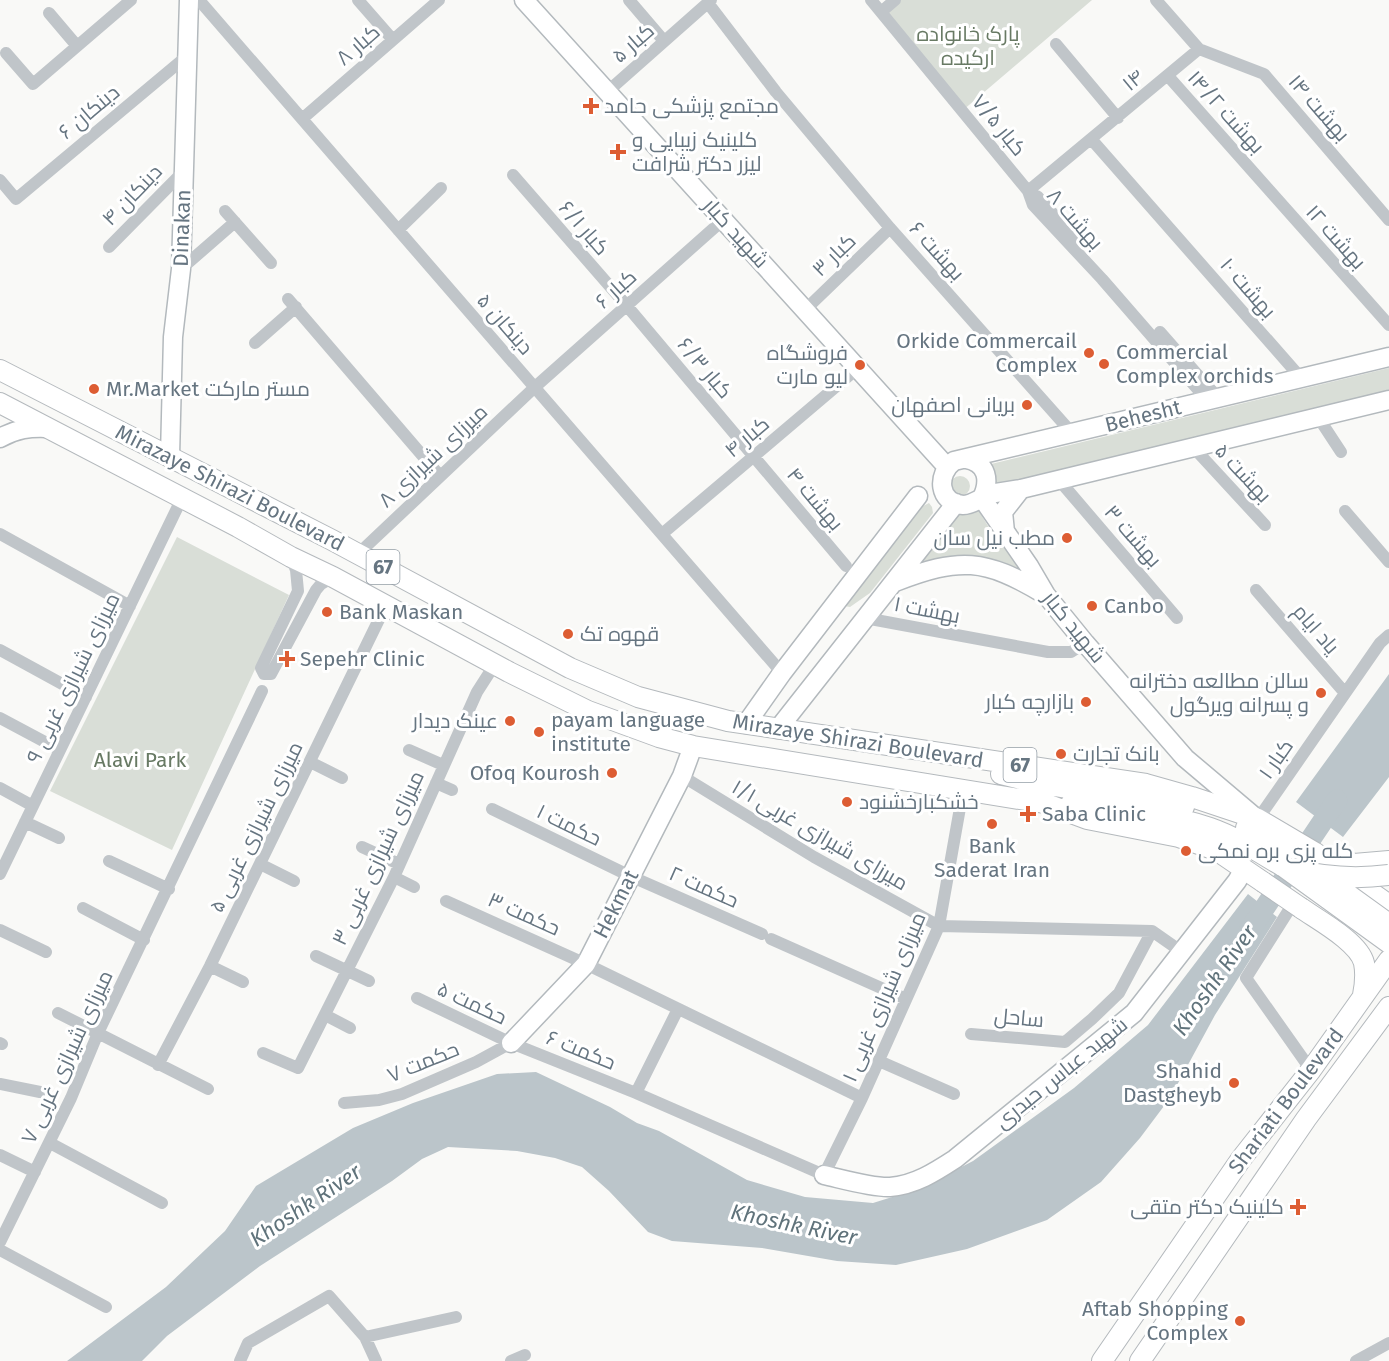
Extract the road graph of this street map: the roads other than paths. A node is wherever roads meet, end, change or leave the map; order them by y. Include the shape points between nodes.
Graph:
1 (131, 0) edge
2 (189, 0) edge
3 (199, 0) edge
4 (358, 0) edge
5 (439, 0) edge
6 (524, 0) edge
7 (629, 0) edge
8 (871, 0) edge
9 (895, 0) edge
10 (1156, 0) edge
11 (709, 2) edge
12 (881, 12) junction
13 (49, 13) dead end
14 (393, 40) junction
15 (664, 41) junction
16 (1056, 44) dead end
17 (77, 46) junction
18 (1199, 49) junction
19 (6, 53) dead end
20 (187, 56) junction
21 (1168, 76) junction
22 (607, 92) junction
23 (1118, 118) junction
24 (302, 119) junction
25 (1092, 140) junction
26 (184, 171) junction
27 (1255, 174) joint
28 (513, 175) dead end
29 (0, 180) edge
30 (441, 188) dead end
31 (1028, 191) junction
32 (225, 211) dead end
33 (723, 220) junction
34 (1389, 220) edge
35 (235, 222) junction
36 (890, 228) junction
37 (398, 230) junction
38 (109, 247) dead end
39 (271, 264) dead end
40 (181, 268) junction
41 (627, 306) junction
42 (805, 310) junction
43 (1389, 325) edge
44 (255, 343) dead end
45 (1389, 357) edge
46 (858, 368) junction
47 (0, 370) edge
48 (1301, 378) junction
49 (535, 387) junction
50 (1213, 399) junction
51 (1389, 401) edge
52 (0, 403) edge
53 (1318, 417) junction
54 (48, 428) junction
55 (1072, 434) junction
56 (0, 438) edge
57 (1193, 447) junction
58 (1341, 452) dead end
59 (170, 456) junction
60 (754, 456) junction
61 (966, 459) junction
62 (947, 467) junction
63 (440, 476) junction
64 (1059, 480) junction
65 (1021, 489) junction
66 (918, 496) dead end
67 (982, 497) junction
68 (182, 498) junction
69 (956, 503) junction
70 (1345, 511) dead end
71 (1265, 525) dead end
72 (1005, 532) junction
73 (0, 534) edge
74 (662, 534) junction
75 (358, 554) junction
76 (291, 557) junction
77 (1389, 562) edge
78 (846, 566) dead end
79 (333, 577) junction
80 (893, 582) junction
81 (1256, 590) dead end
82 (1046, 595) junction
83 (130, 606) junction
84 (386, 606) junction
85 (865, 618) junction
86 (1177, 618) dead end
87 (1389, 635) edge
88 (1085, 643) junction
89 (0, 651) edge
90 (495, 664) junction
91 (782, 673) junction
92 (262, 692) dead end
93 (1345, 693) junction
94 (86, 697) junction
95 (0, 718) edge
96 (746, 724) junction
97 (778, 729) junction
98 (890, 746) junction
99 (693, 747) junction
100 (60, 750) junction
101 (409, 750) dead end
102 (310, 762) junction
103 (443, 765) junction
104 (682, 776) junction
105 (342, 778) dead end
106 (436, 783) junction
107 (0, 788) edge
108 (452, 790) dead end
109 (963, 791) junction
110 (1043, 793) junction
111 (33, 806) junction
112 (492, 809) dead end
113 (1258, 819) junction
114 (25, 822) junction
115 (59, 838) dead end
116 (362, 847) dead end
117 (1318, 858) junction
118 (109, 861) dead end
119 (1389, 861) edge
120 (260, 864) junction
121 (399, 864) junction
122 (1284, 867) junction
123 (1244, 868) junction
124 (0, 874) edge
125 (1389, 875) edge
126 (630, 876) junction
127 (394, 877) junction
128 (294, 881) dead end
129 (414, 887) dead end
130 (169, 889) junction
131 (446, 901) dead end
132 (1384, 901) edge
133 (1298, 905) junction
134 (83, 908) dead end
135 (1389, 924) edge
136 (939, 926) junction
137 (0, 930) edge
138 (1152, 932) junction
139 (144, 940) junction
140 (1346, 940) junction
141 (1389, 943) edge
142 (46, 952) dead end
143 (1182, 952) junction
144 (316, 956) dead end
145 (1389, 960) edge
146 (586, 963) junction
147 (210, 966) junction
148 (346, 970) junction
149 (369, 981) dead end
150 (243, 982) dead end
151 (1363, 996) junction
152 (417, 998) dead end
153 (906, 999) junction
154 (1389, 1006) edge
155 (678, 1009) junction
156 (58, 1013) dead end
157 (324, 1015) junction
158 (1389, 1019) edge
159 (350, 1028) dead end
160 (98, 1033) junction
161 (1371, 1033) junction
162 (971, 1034) dead end
163 (512, 1043) junction
164 (263, 1053) dead end
165 (879, 1061) junction
166 (158, 1065) junction
167 (1311, 1070) junction
168 (0, 1084) edge
169 (208, 1089) dead end
170 (40, 1092) dead end
171 (636, 1093) junction
172 (954, 1094) dead end
173 (862, 1098) junction
174 (344, 1103) dead end
175 (50, 1143) junction
176 (0, 1155) edge
177 (1242, 1159) junction
178 (34, 1172) junction
179 (824, 1175) junction
180 (1265, 1178) junction
181 (1224, 1185) junction
182 (162, 1203) dead end
183 (1248, 1204) junction
184 (0, 1242) edge
185 (0, 1250) edge
186 (106, 1307) dead end
187 (456, 1317) dead end
188 (366, 1337) junction
189 (1389, 1343) edge
190 (525, 1355) dead end
191 (240, 1361) edge
192 (376, 1361) edge
193 (511, 1361) edge
194 (1102, 1361) edge
195 (1140, 1361) edge
196 (1356, 1361) edge

1 - 17 street
2 - 20 street, Dinakan
3 - 24 street, ۵ دینکان
4 - 14 street
5 - 14 street, ۸ کبار
6 - 22 street, شهید کبار
7 - 15 street
8 - 12 street, ۷/۵ کبار
9 - 12 street
10 - 18 street
11 - 15 street, ۵ کبار
11 - 36 street, ۶ بهشت via 776,92
12 - 31 street, ۷/۵ کبار
13 - 17 street
14 - 24 street, ۸ کبار
15 - 22 street, ۵ کبار
16 - 23 street
17 - 19 street via 33,84
18 - 21 street, ۱۴
18 - 34 street, ۱۴ بهشت via 1264,74
20 - 26 street, Dinakan
20 - 29 street, دینکان ۶ via 16,199
21 - 23 street, ۱۴
21 - 27 street, ۱۴/۲ بهشت
22 - 33 street, شهید کبار
23 - 25 street, ۱۴
24 - 37 street, ۵ دینکان
25 - 31 street, ۱۴
25 - 48 street, ۱۰ بهشت
26 - 38 street, دینکان ۴
26 - 40 street, Dinakan
27 - 43 street, ۱۲ بهشت
28 - 41 street, ۶/۱ کبار
30 - 37 street
31 - 50 street, ۸ بهشت via 1038,197
32 - 35 street
33 - 41 street, ۶ کبار
33 - 42 street, شهید کبار
35 - 39 street
35 - 40 street
36 - 42 street, ۳ کبار
36 - 55 street, ۶ بهشت
37 - 49 street, ۵ دینکان
40 - 59 street, Dinakan via 173,337
41 - 49 street, ۶ کبار
41 - 60 street, ۶/۳ کبار
42 - 46 street, شهید کبار
44 - 63 street via 292,303
45 - 48 street, Behesht
46 - 60 street, ۴ کبار
46 - 62 street, شهید کبار
47 - 59 main road, Mirazaye Shirazi Boulevard / 67
48 - 50 street, Behesht
49 - 63 street, ۸ میرزای شیرازی
49 - 74 street, ۵ دینکان
50 - 55 street, Behesht
51 - 53 street, Behesht
52 - 54 main road, Mirazaye Shirazi Boulevard / 67
53 - 57 street, Behesht
53 - 58 street
54 - 56 street via 27,428
54 - 68 main road, Mirazaye Shirazi Boulevard / 67
55 - 61 street, Behesht
57 - 64 street, Behesht
57 - 71 street, ۵ بهشت
59 - 75 main road, Mirazaye Shirazi Boulevard / 67
60 - 74 street, ۴ کبار
60 - 78 street, ۴ بهشت
61 - 62 street
61 - 67 street via 976,462 986,474
62 - 69 street via 942,486
63 - 75 street, ۸ میرزای شیرازی
64 - 65 street, Behesht
64 - 86 street, ۳ بهشت
65 - 67 street, Behesht
65 - 72 street via 1003,512
66 - 91 street
67 - 69 street via 970,504
67 - 72 street, شهید کبار
68 - 76 main road, Mirazaye Shirazi Boulevard / 67
68 - 83 street, میرزای شیرازی غربی ۹
69 - 80 street
70 - 77 street
72 - 82 street, شهید کبار
73 - 83 street
74 - 91 street, ۵ دینکان
75 - 96 main road, Mirazaye Shirazi Boulevard / 67 via 601,683 666,706
76 - 79 main road, Mirazaye Shirazi Boulevard / 67
76 - 79 street via 298,591 261,668 264,674 271,674 316,590
79 - 84 main road, Mirazaye Shirazi Boulevard / 67
80 - 82 street via 924,570 966,564 1013,576
80 - 85 street
81 - 93 street, یاد ایام
82 - 88 street, شهید کبار
83 - 94 street, میرزای شیرازی غربی ۹
84 - 90 main road, Mirazaye Shirazi Boulevard / 67
84 - 102 street, ۵ میرزای شیرازی غربی
85 - 88 street, ۱ بهشت via 1048,652 1071,652
85 - 97 street
87 - 93 street, ۱ کبار
88 - 113 street, شهید کبار via 1185,758
89 - 94 street
90 - 99 main road, Mirazaye Shirazi Boulevard / 67 via 588,711
90 - 103 street, ۳ میرزای شیرازی غربی via 477,692
91 - 96 street
92 - 130 street, ۷ میرزای شیرازی غربی
93 - 113 street, ۱ کبار
94 - 100 street, میرزای شیرازی غربی ۹
95 - 100 street
96 - 97 main road, Mirazaye Shirazi Boulevard / 67
97 - 98 main road, Mirazaye Shirazi Boulevard / 67
98 - 110 main road
98 - 113 main road, Mirazaye Shirazi Boulevard / 67 via 1146,784
99 - 104 street, Hekmat
99 - 109 main road, Mirazaye Shirazi Boulevard / 67
100 - 111 street, میرزای شیرازی غربی ۹
101 - 103 street
102 - 105 street
102 - 120 street, ۵ میرزای شیرازی غربی
103 - 106 street, ۳ میرزای شیرازی غربی
104 - 126 street, Hekmat
104 - 136 street, ۱/۱ میرزای شیرازی غربی via 814,857
106 - 108 street
106 - 121 street, ۳ میرزای شیرازی غربی
107 - 111 street
109 - 110 main road, Mirazaye Shirazi Boulevard / 67
109 - 136 street, ۱ میرزای شیرازی غربی
110 - 117 main road via 1152,801 1204,812
110 - 122 main road via 1160,814 1212,829
110 - 123 main road, Mirazaye Shirazi Boulevard / 67 via 1087,819 1179,837 1216,850
111 - 114 street, میرزای شیرازی غربی ۹
112 - 126 street, ۱ حکمت
113 - 117 main road, Mirazaye Shirazi Boulevard / 67
114 - 115 street
114 - 124 street, میرزای شیرازی غربی ۹
116 - 121 street
117 - 119 main road via 1354,864
117 - 132 main road
117 - 135 main road, bridge
118 - 130 street
120 - 128 street
120 - 147 street, ۵ میرزای شیرازی غربی
121 - 127 street, ۳ میرزای شیرازی غربی
122 - 125 main road, bridge via 1341,876
122 - 141 main road, bridge
123 - 133 main road, Mirazaye Shirazi Boulevard, bridge
123 - 143 street, شهید عباس حیدری
126 - 146 street, Hekmat
126 - 153 street, ۲ حکمت
127 - 129 street
127 - 148 street, ۳ میرزای شیرازی غربی
130 - 139 street, ۷ میرزای شیرازی غربی
131 - 146 street, ۳ حکمت
132 - 140 main road via 1361,934
133 - 140 main road, Mirazaye Shirazi Boulevard
133 - 167 street via 1246,978
134 - 139 street
136 - 138 street
136 - 153 street, ۱ میرزای شیرازی غربی
137 - 142 street
138 - 143 street
138 - 162 street, ساحل via 1119,993 1065,1042
139 - 160 street, ۷ میرزای شیرازی غربی
140 - 151 main road, Mirazaye Shirazi Boulevard via 1364,962
143 - 179 street, شهید عباس حیدری via 1134,1013 956,1159 928,1176 888,1188
144 - 148 street
145 - 151 main road, Shariati Boulevard
146 - 155 street, ۳ حکمت
146 - 163 street, Hekmat
147 - 150 street
147 - 166 street, ۵ میرزای شیرازی غربی
148 - 149 street
148 - 157 street, ۳ میرزای شیرازی غربی
151 - 167 main road, Shariati Boulevard
152 - 163 street, ۵ حکمت
153 - 165 street, ۱ میرزای شیرازی غربی
154 - 161 main road, Shariati Boulevard
155 - 171 street
155 - 173 street, ۳ حکمت
156 - 160 street
157 - 159 street
157 - 164 street, ۳ میرزای شیرازی غربی via 297,1068
158 - 161 street
160 - 166 street
160 - 175 street, ۷ میرزای شیرازی غربی
161 - 180 main road, Shariati Boulevard
163 - 171 street, ۶ حکمت
163 - 174 street, ۷ حکمت via 402,1094
165 - 172 street
165 - 173 street, ۱ میرزای شیرازی غربی
166 - 169 street
167 - 177 main road, Shariati Boulevard
168 - 170 street
171 - 179 street, ۶ حکمت
173 - 179 street, ۱ میرزای شیرازی غربی
175 - 178 street, ۷ میرزای شیرازی غربی
175 - 182 street
176 - 178 street
177 - 180 main road via 1241,1166 1248,1178
177 - 181 main road, Shariati Boulevard
178 - 184 street, ۷ میرزای شیرازی غربی
180 - 183 main road, Shariati Boulevard
181 - 183 main road via 1242,1186
181 - 194 main road, Shariati Boulevard
183 - 195 main road, Shariati Boulevard
185 - 186 street
187 - 188 street
188 - 191 street via 329,1296 248,1343
188 - 192 street
189 - 196 street
190 - 193 street

